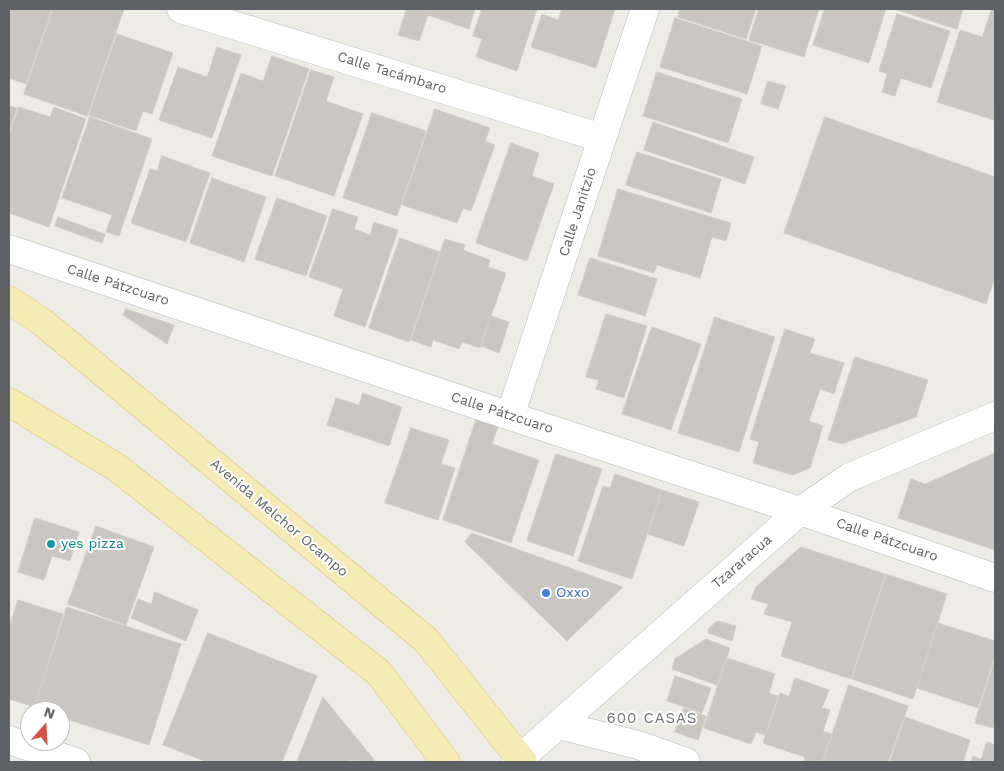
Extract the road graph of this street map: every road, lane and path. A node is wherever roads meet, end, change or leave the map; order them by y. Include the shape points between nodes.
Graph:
1 (181, 9) edge
2 (646, 9) edge
3 (602, 138) junction
4 (9, 249) edge
5 (9, 300) edge
6 (9, 402) edge
7 (510, 416) junction
8 (995, 416) edge
9 (800, 511) junction
10 (995, 578) edge
11 (558, 725) junction
12 (9, 740) edge
13 (520, 761) edge
14 (76, 762) edge
15 (446, 762) edge
16 (686, 762) edge

1 - 3 street, Calle Tacámbaro
2 - 3 street, Calle Janitzio
3 - 7 street, Calle Janitzio
4 - 7 street, Calle Pátzcuaro
5 - 13 main road, Avenida Melchor Ocampo via 42,322 426,640
6 - 15 main road via 116,468 379,673
7 - 9 street, Calle Pátzcuaro
8 - 9 street, Tzararacua via 850,477
9 - 10 street, Calle Pátzcuaro
9 - 11 street, Tzararacua
11 - 13 street, Tzararacua
11 - 16 street via 638,745
12 - 14 street

